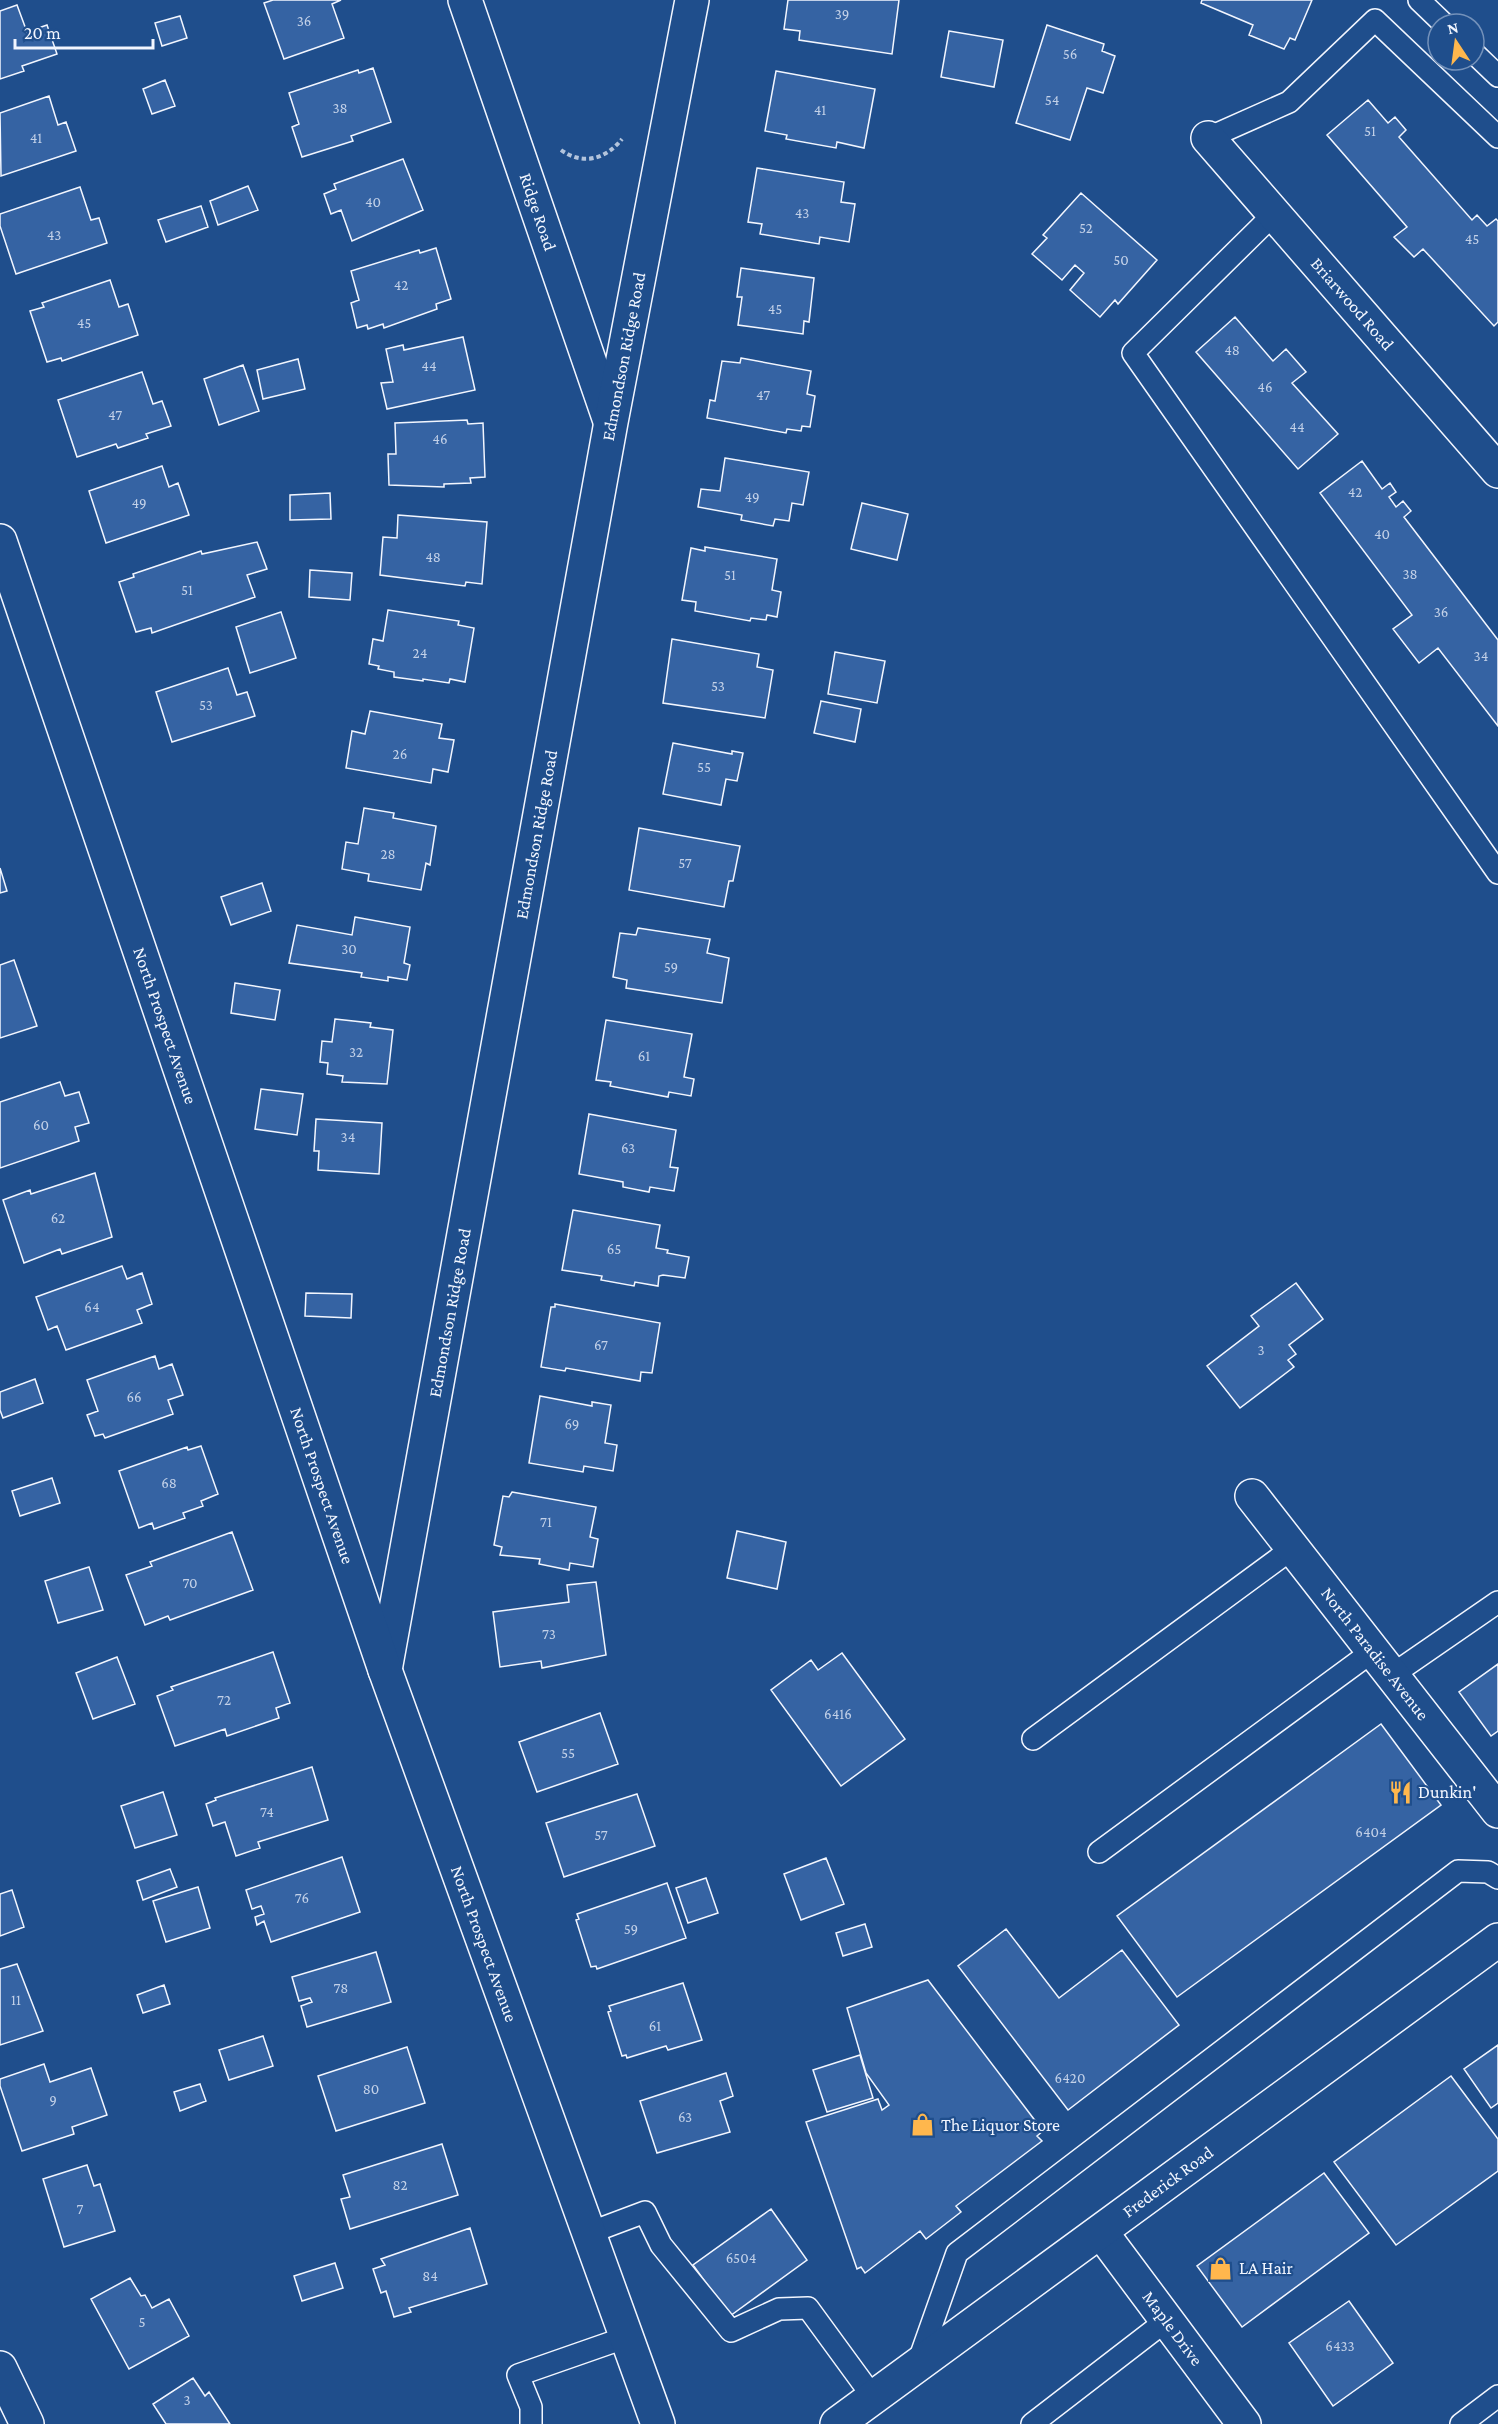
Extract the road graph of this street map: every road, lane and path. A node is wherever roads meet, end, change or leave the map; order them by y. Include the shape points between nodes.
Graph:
1 (465, 0) edge
2 (692, 0) edge
3 (1419, 0) edge
4 (1432, 12) edge
5 (1486, 64) edge
6 (1498, 76) edge
7 (624, 134) dead end
8 (1498, 137) edge
9 (1208, 138) joint
10 (554, 142) dead end
11 (1274, 214) junction
12 (611, 422) junction
13 (1498, 471) edge
14 (0, 541) edge
15 (1498, 873) edge
16 (1252, 1496) dead end
17 (1293, 1548) junction
18 (1498, 1602) edge
19 (1382, 1663) junction
20 (385, 1670) junction
21 (1033, 1739) dead end
22 (1498, 1811) edge
23 (1099, 1852) dead end
24 (1498, 1878) edge
25 (1498, 1940) edge
26 (1101, 2232) junction
27 (589, 2233) junction
28 (1167, 2320) junction
29 (627, 2337) junction
30 (918, 2364) junction
31 (0, 2368) edge
32 (1498, 2396) edge
33 (873, 2397) junction
34 (27, 2424) edge
35 (531, 2424) edge
36 (658, 2424) edge
37 (837, 2424) edge
38 (1032, 2424) edge
39 (1244, 2424) edge
40 (1461, 2424) edge

1 - 12 street, Ridge Road
2 - 12 street, Edmondson Ridge Road
3 - 4 lane
5 - 6 lane
7 - 10 path via 612,151 591,160 570,157
8 - 9 lane via 1375,20 1289,102
9 - 11 street, Briarwood Road
11 - 13 street, Briarwood Road
11 - 15 lane via 1133,353
12 - 20 street, Edmondson Ridge Road
14 - 20 street, North Prospect Avenue
16 - 17 street, North Paradise Avenue
17 - 19 street, North Paradise Avenue
17 - 21 lane
18 - 19 lane
19 - 22 street, North Paradise Avenue
19 - 23 lane
20 - 27 street, North Prospect Avenue
24 - 30 lane via 1488,1872 1458,1870 957,2253
25 - 26 street, Frederick Road
26 - 28 street, Maple Drive
26 - 30 street, Frederick Road
27 - 29 street, North Prospect Avenue
27 - 33 lane via 645,2212 661,2245 731,2331 779,2309 808,2308
28 - 38 lane
28 - 39 street, Maple Drive
29 - 35 lane via 518,2375 531,2408
29 - 36 street, North Prospect Avenue
30 - 33 street, Frederick Road
31 - 34 street
32 - 40 lane
33 - 37 street, Frederick Road

